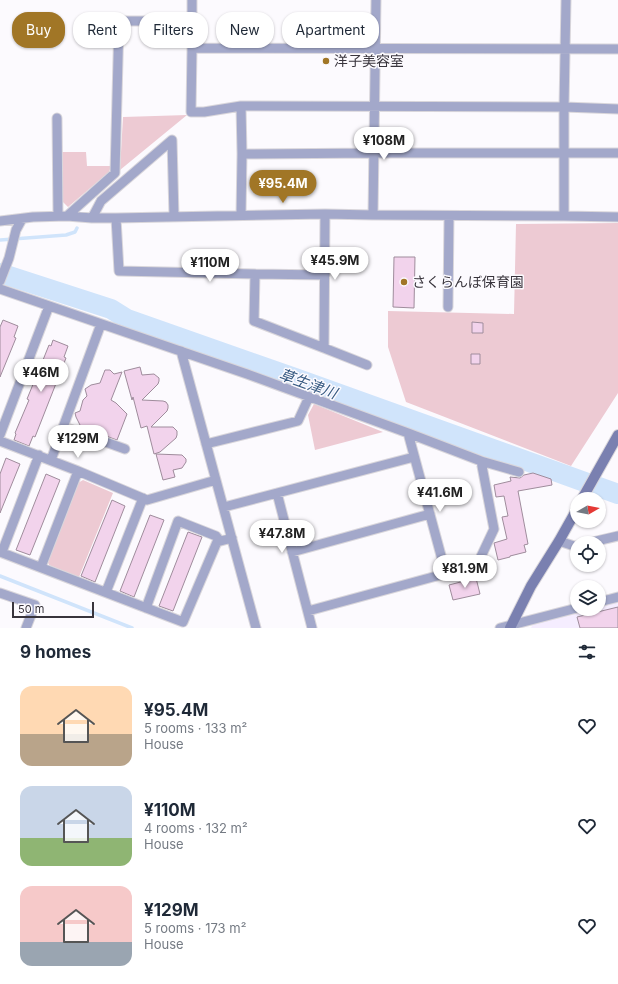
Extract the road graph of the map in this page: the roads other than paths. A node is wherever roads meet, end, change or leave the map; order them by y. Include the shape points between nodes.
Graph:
1 (192, 0) edge
2 (376, 0) edge
3 (566, 0) edge
4 (192, 12) edge
5 (376, 12) edge
6 (139, 21) edge
7 (192, 48) edge
8 (208, 48) edge
9 (282, 48) edge
10 (375, 48) joint
11 (565, 49) junction
12 (618, 49) edge
13 (241, 106) junction
14 (374, 107) junction
15 (564, 107) junction
16 (618, 109) edge
17 (57, 118) dead end
18 (374, 153) junction
19 (564, 153) junction
20 (618, 153) edge
21 (242, 154) junction
22 (325, 214) junction
23 (241, 215) junction
24 (373, 215) junction
25 (63, 216) junction
26 (174, 216) junction
27 (449, 216) junction
28 (564, 216) junction
29 (618, 217) edge
30 (92, 218) junction
31 (116, 218) junction
32 (22, 219) junction
33 (0, 221) edge
34 (255, 274) junction
35 (325, 274) junction
36 (0, 281) edge
37 (0, 289) edge
38 (49, 306) junction
39 (448, 307) dead end
40 (101, 324) junction
41 (324, 348) junction
42 (181, 351) junction
43 (367, 365) dead end
44 (309, 397) junction
45 (64, 427) junction
46 (408, 433) junction
47 (0, 435) edge
48 (618, 435) edge
49 (0, 441) edge
50 (206, 444) junction
51 (126, 449) dead end
52 (39, 456) junction
53 (414, 457) junction
54 (51, 460) junction
55 (481, 461) junction
56 (78, 471) junction
57 (519, 472) dead end
58 (216, 480) junction
59 (586, 492) edge
60 (277, 493) junction
61 (143, 498) junction
62 (224, 507) junction
63 (430, 514) junction
64 (570, 521) edge
65 (618, 536) edge
66 (232, 538) junction
67 (606, 539) edge
68 (220, 541) junction
69 (559, 541) junction
70 (570, 545) edge
71 (1, 552) edge
72 (292, 552) junction
73 (41, 567) junction
74 (446, 574) junction
75 (106, 592) junction
76 (0, 593) edge
77 (618, 597) edge
78 (606, 600) edge
79 (146, 608) junction
80 (570, 610) edge
81 (308, 611) junction
82 (511, 627) edge
83 (26, 628) edge
84 (256, 628) edge
85 (312, 628) edge
86 (500, 628) edge

1 - 4 street
2 - 5 street
3 - 11 street
6 - 25 street via 119,21 115,173
7 - 13 street via 191,112
8 - 9 street
10 - 11 street
10 - 14 street
11 - 12 street
11 - 15 street
13 - 14 street
13 - 21 street
14 - 15 street
14 - 18 street
15 - 16 street
15 - 19 street
17 - 25 street
18 - 19 street
18 - 21 street
18 - 24 street
19 - 20 street
19 - 28 street
21 - 23 street
22 - 23 street
22 - 24 street
22 - 35 street
23 - 26 street
24 - 27 street
25 - 30 street
25 - 32 street
26 - 30 street via 172,140 102,201
26 - 31 street
27 - 28 street
27 - 39 street
28 - 29 street
30 - 31 street
31 - 34 street via 119,270
32 - 33 street
32 - 36 street
34 - 35 street
34 - 41 street via 254,321
35 - 41 street
37 - 38 street
38 - 40 street
38 - 47 street
40 - 42 street
40 - 45 street
41 - 43 street
42 - 44 street
42 - 50 street
44 - 46 street
44 - 50 street via 298,421
45 - 51 street
45 - 54 street
46 - 53 street
46 - 55 street
48 - 59 street
49 - 52 street
50 - 58 street
52 - 54 street
52 - 71 street
53 - 60 street
53 - 63 street
54 - 56 street
55 - 57 street
55 - 74 street via 494,529 477,565
56 - 61 street
56 - 73 street
58 - 61 street via 147,500
58 - 62 street
60 - 62 street
60 - 72 street
61 - 75 street
62 - 66 street
63 - 72 street
63 - 74 street
64 - 69 street
65 - 67 street
66 - 68 street
66 - 84 street
68 - 79 street via 217,542 183,622
68 - 79 street via 216,536 178,521
69 - 70 street
69 - 82 street via 531,586
71 - 73 street
72 - 81 street
73 - 75 street
74 - 81 street
75 - 79 street
76 - 83 street via 35,605
77 - 78 street
80 - 82 street
81 - 85 street
82 - 86 street

